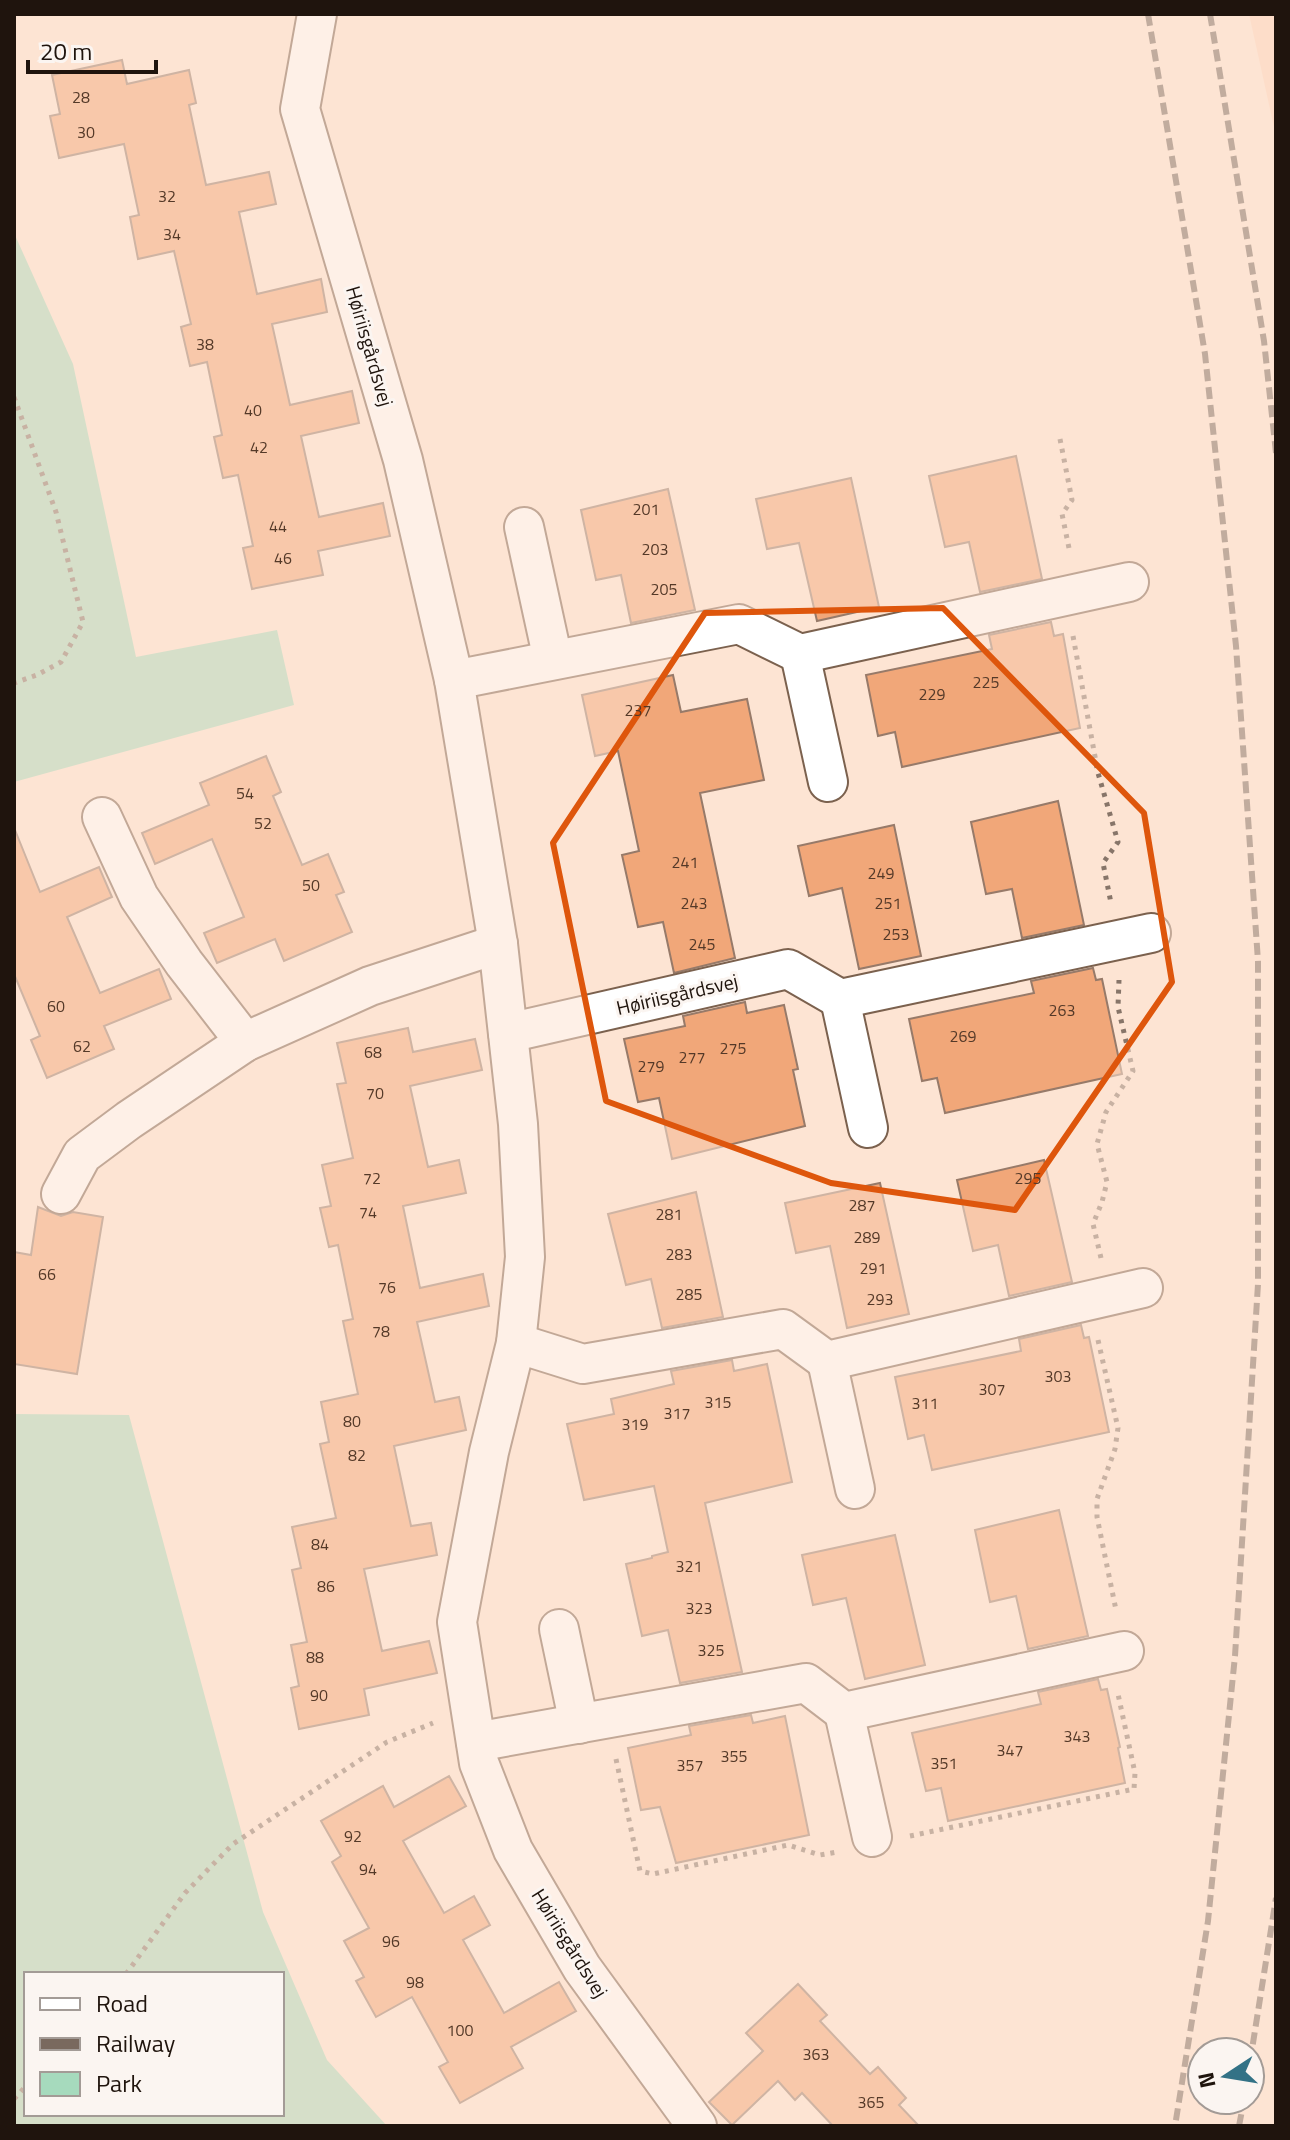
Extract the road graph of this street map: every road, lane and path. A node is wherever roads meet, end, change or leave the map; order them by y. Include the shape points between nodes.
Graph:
1 (317, 14) edge
2 (14, 397) edge
3 (1060, 439) dead end
4 (524, 527) dead end
5 (1129, 582) dead end
6 (1078, 593) junction
7 (800, 654) junction
8 (553, 660) junction
9 (454, 680) junction
10 (14, 683) edge
11 (828, 782) dead end
12 (102, 817) dead end
13 (1151, 933) dead end
14 (498, 944) junction
15 (840, 999) junction
16 (508, 1033) junction
17 (245, 1042) junction
18 (868, 1128) dead end
19 (61, 1194) dead end
20 (1143, 1288) dead end
21 (1089, 1300) junction
22 (516, 1343) junction
23 (827, 1361) junction
24 (855, 1489) dead end
25 (559, 1629) dead end
26 (1124, 1651) joint
27 (844, 1712) junction
28 (579, 1724) junction
29 (474, 1727) junction
30 (872, 1837) dead end
31 (127, 1972) edge
32 (697, 2126) edge

1 - 9 street, Høiriisgårdsvej via 300,109 403,460
2 - 10 path via 56,512 83,622 61,662
3 - 6 path via 1072,500 1062,514
4 - 8 street
5 - 6 street
6 - 7 street
7 - 8 street via 739,624
7 - 11 street
8 - 9 street
9 - 14 street, Høiriisgårdsvej
12 - 17 street via 139,897
13 - 15 street
14 - 16 street, Høiriisgårdsvej
14 - 17 street via 370,986
15 - 16 street, Høiriisgårdsvej via 788,969
15 - 18 street
16 - 22 street, Høiriisgårdsvej via 525,1257
17 - 19 street via 82,1155
20 - 21 street
21 - 23 street
21 - 26 path via 1118,1428 1097,1499 1097,1517
22 - 23 street via 583,1364 783,1329
22 - 29 street, Høiriisgårdsvej via 457,1622
23 - 24 street
25 - 28 street
26 - 27 street
27 - 28 street via 806,1683
27 - 30 street
28 - 29 street
29 - 31 path via 422,1726 387,1742 233,1844 185,1893
29 - 32 street, Høiriisgårdsvej via 479,1763 513,1850 582,1968

